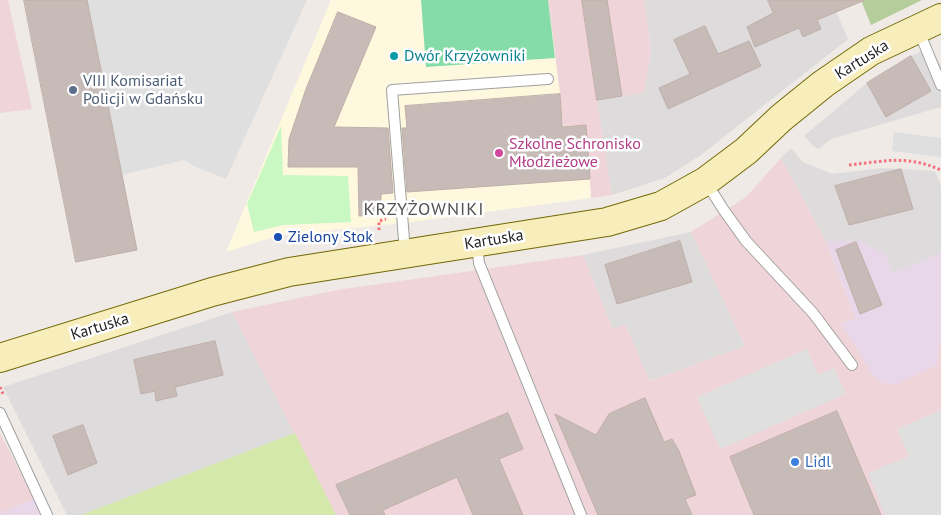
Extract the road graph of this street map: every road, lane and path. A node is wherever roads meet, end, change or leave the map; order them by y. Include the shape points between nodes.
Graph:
1 (929, 23) edge
2 (548, 79) dead end
3 (941, 85) edge
4 (849, 165) dead end
5 (941, 170) edge
6 (706, 181) junction
7 (477, 244) junction
8 (405, 253) junction
9 (0, 358) edge
10 (852, 365) dead end
11 (0, 413) edge
12 (47, 515) edge
13 (581, 515) edge

1 - 3 lane
1 - 6 street, Kartuska via 871,52 823,84
2 - 8 lane via 392,90
4 - 5 path via 911,160
6 - 7 street, Kartuska via 661,206 608,222
6 - 10 lane via 746,241 813,313
7 - 8 street, Kartuska
7 - 13 lane via 479,263
8 - 9 street, Kartuska via 289,272 220,289
11 - 12 lane

